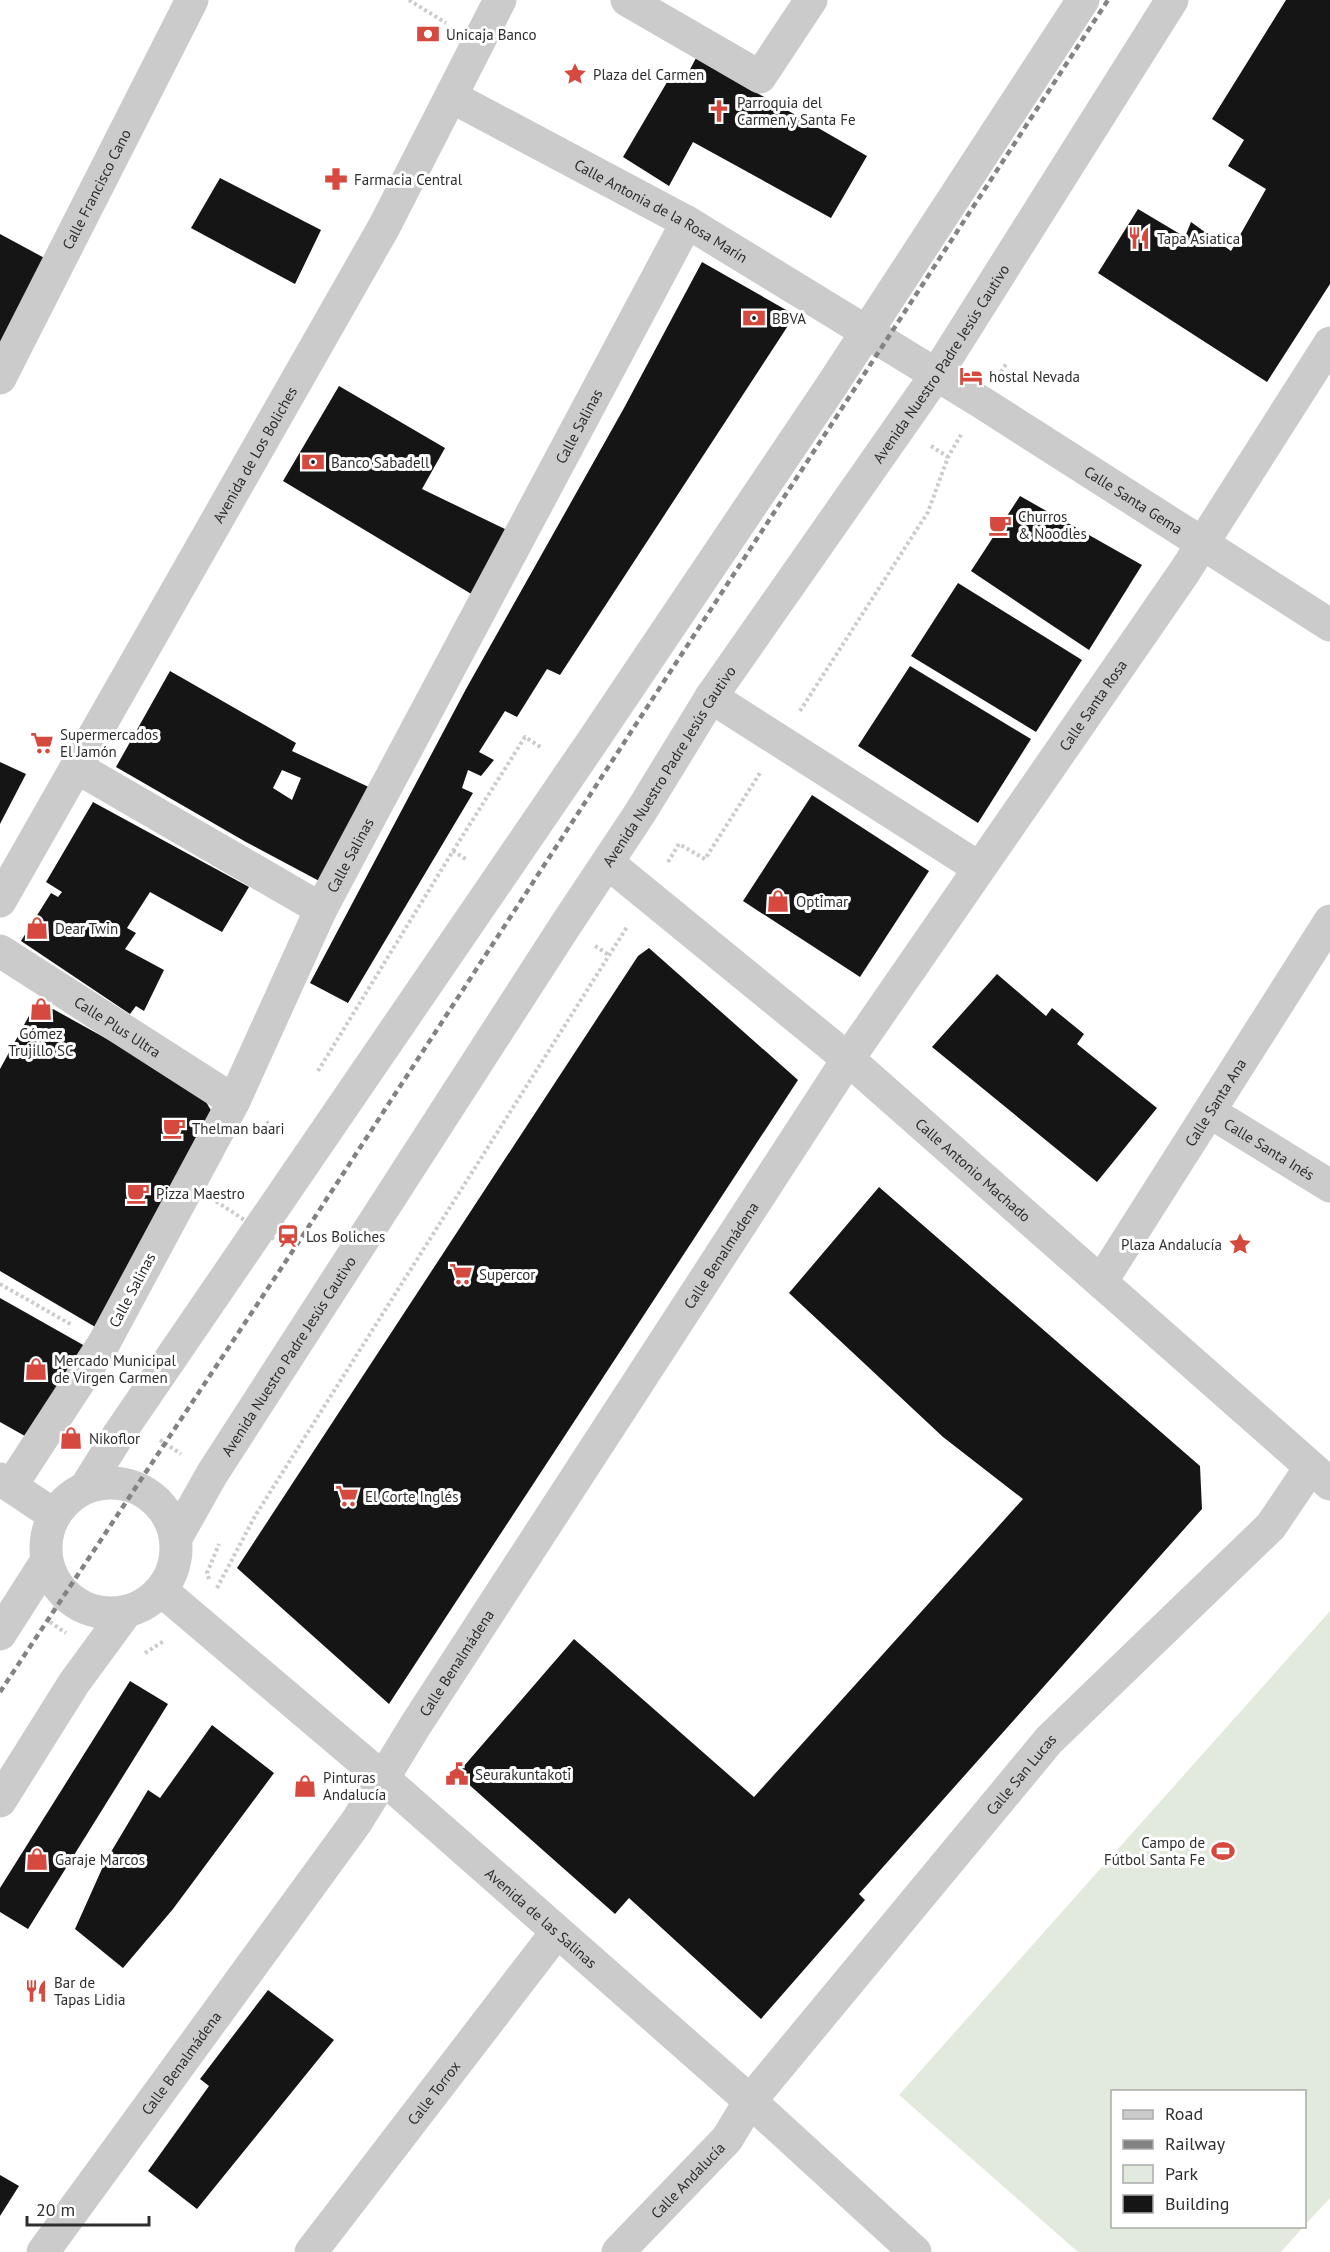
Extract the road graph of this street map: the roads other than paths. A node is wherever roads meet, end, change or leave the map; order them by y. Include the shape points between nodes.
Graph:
1 (192, 0) edge
2 (500, 0) edge
3 (627, 0) edge
4 (811, 0) edge
5 (1083, 0) edge
6 (1172, 0) edge
7 (452, 97) junction
8 (687, 222) junction
9 (866, 331) junction
10 (1330, 344) edge
11 (936, 375) junction
12 (0, 378) edge
13 (1202, 544) junction
14 (1330, 625) edge
15 (711, 697) junction
16 (76, 767) junction
17 (608, 863) junction
18 (980, 868) junction
19 (0, 901) edge
20 (321, 909) junction
21 (1330, 921) edge
22 (0, 951) edge
23 (1319, 962) edge
24 (848, 1059) junction
25 (234, 1101) junction
26 (1210, 1112) junction
27 (1330, 1186) edge
28 (1101, 1282) junction
29 (1320, 1476) edge
30 (5, 1483) edge
31 (86, 1487) junction
32 (54, 1515) junction
33 (176, 1538) junction
34 (46, 1562) junction
35 (161, 1590) junction
36 (126, 1612) junction
37 (0, 1634) edge
38 (384, 1779) junction
39 (0, 1801) edge
40 (556, 1933) junction
41 (750, 2101) junction
42 (43, 2252) edge
43 (311, 2252) edge
44 (618, 2252) edge
45 (915, 2252) edge

1 - 12 street, Calle Francisco Cano
2 - 7 street, Avenida de Los Boliches
3 - 4 street via 760,77
5 - 9 street
6 - 11 street, Avenida Nuestro Padre Jesús Cautivo
7 - 8 street, Calle Antonia de la Rosa Marín
7 - 16 street, Avenida de Los Boliches via 384,227
8 - 9 street, Calle Antonia de la Rosa Marín
8 - 20 street, Calle Salinas
9 - 11 street, Calle Antonia de la Rosa Marín
9 - 31 street
10 - 13 street, Calle Santa Rosa
11 - 13 street, Calle Santa Gema
11 - 15 street, Avenida Nuestro Padre Jesús Cautivo
13 - 14 street, Calle Santa Gema
13 - 18 street, Calle Santa Rosa
15 - 17 street, Avenida Nuestro Padre Jesús Cautivo
15 - 18 street
16 - 19 street, Avenida de Los Boliches
16 - 20 street
17 - 24 street, Calle Antonio Machado
17 - 33 street, Avenida Nuestro Padre Jesús Cautivo via 224,1455
18 - 24 street, Calle Santa Rosa
20 - 25 street, Calle Salinas
21 - 23 street, Calle Santa Ana
22 - 25 street, Calle Plus Ultra
23 - 26 street, Calle Santa Ana
24 - 28 street, Calle Antonio Machado
24 - 38 street, Calle Benalmádena
25 - 30 street, Calle Salinas via 104,1343
26 - 27 street, Calle Santa Inés
26 - 28 street, Calle Santa Ana
28 - 29 street, Calle Antonio Machado
29 - 41 street, Calle San Lucas via 1049,1740
30 - 32 street
31 - 32 street via 68,1498
31 - 33 street via 125,1484 143,1491 170,1519
32 - 34 street via 47,1530
33 - 35 street via 174,1565
34 - 36 street via 54,1582 67,1598 105,1614
34 - 37 street
35 - 36 street via 145,1604
35 - 38 street, Avenida de las Salinas
36 - 39 street via 74,1683
38 - 40 street, Avenida de las Salinas
38 - 42 street, Calle Benalmádena
40 - 41 street, Avenida de las Salinas
40 - 43 street, Calle Torrox
41 - 44 street, Calle Andalucía via 727,2139
41 - 45 street, Avenida de las Salinas

